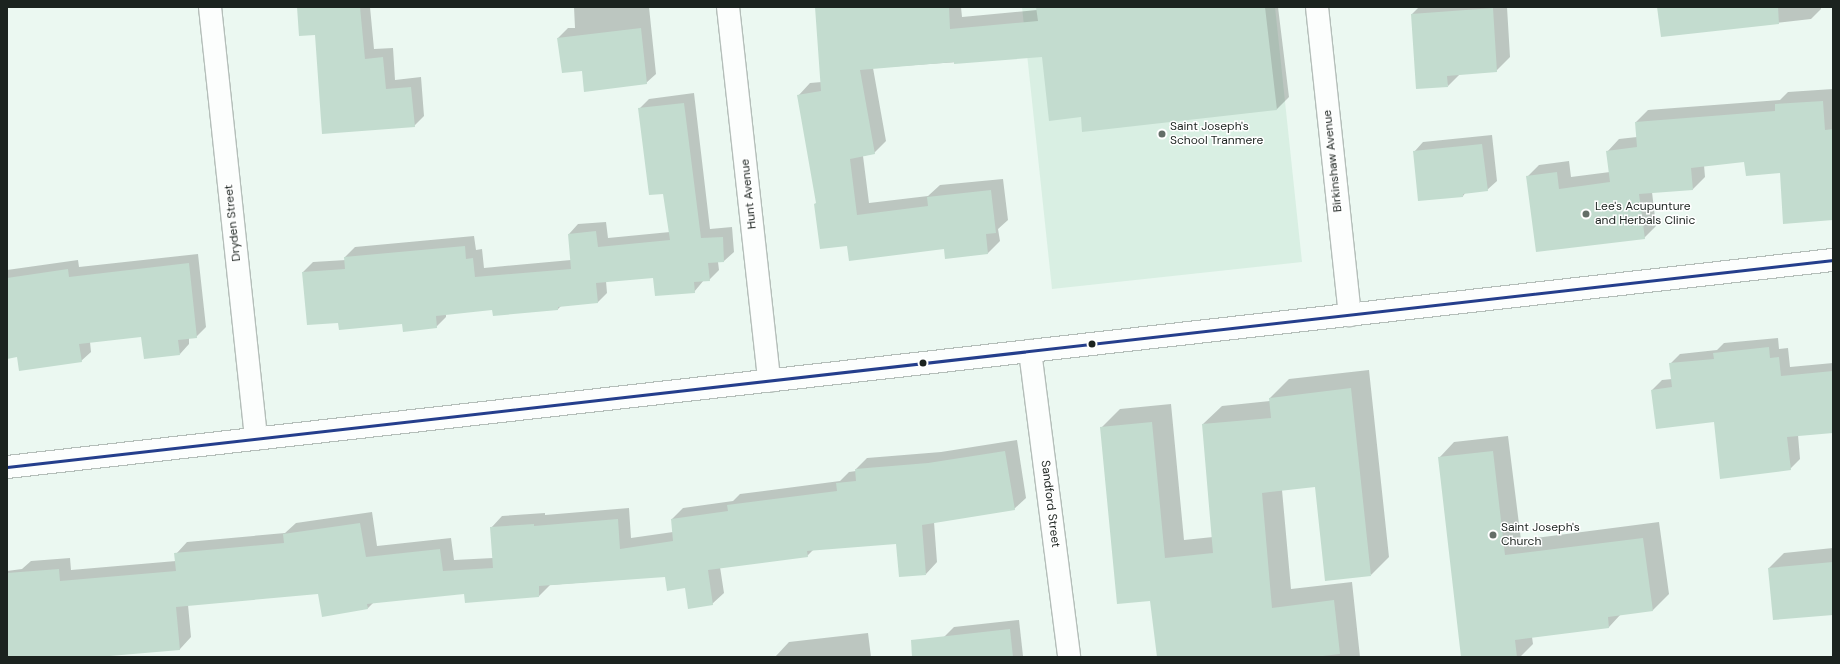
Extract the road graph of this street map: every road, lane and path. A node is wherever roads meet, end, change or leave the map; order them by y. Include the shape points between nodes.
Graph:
1 (210, 7) edge
2 (728, 7) edge
3 (1317, 7) edge
4 (1833, 260) edge
5 (1350, 315) junction
6 (1030, 351) junction
7 (769, 381) junction
8 (256, 439) junction
9 (7, 467) edge
10 (1069, 657) edge

1 - 8 main road, Dryden Street
2 - 7 main road, Hunt Avenue
3 - 5 main road, Birkinshaw Avenue
4 - 5 main road
5 - 6 main road
6 - 7 main road
6 - 10 main road, Sandford Street
7 - 8 main road
8 - 9 main road

